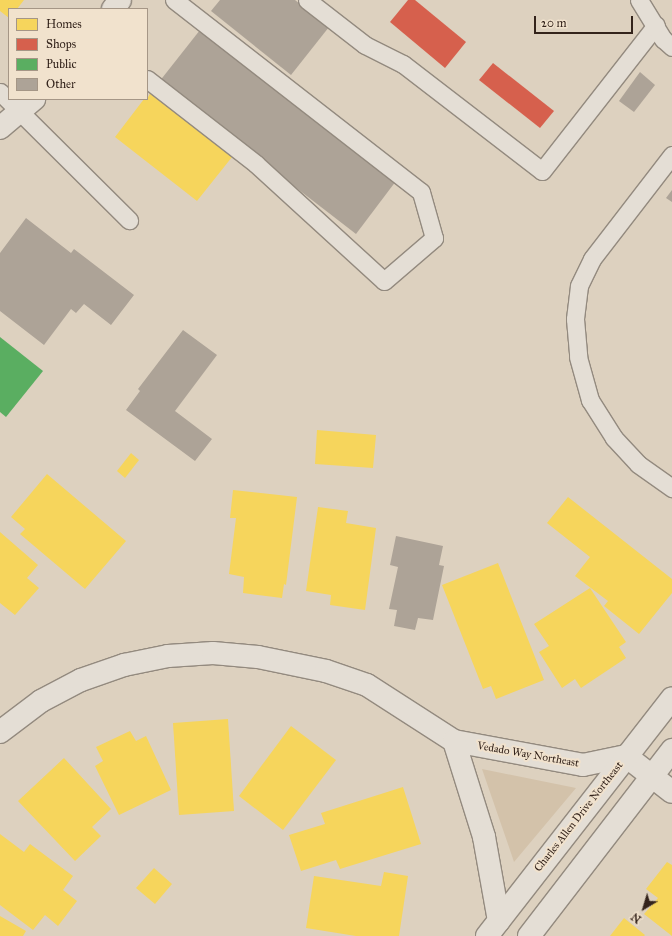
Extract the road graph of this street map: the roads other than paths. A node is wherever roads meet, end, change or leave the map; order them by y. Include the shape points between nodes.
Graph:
1 (174, 0) edge
2 (307, 0) edge
3 (640, 0) edge
4 (656, 25) junction
5 (672, 47) edge
6 (148, 80) edge
7 (15, 100) edge
8 (27, 106) edge
9 (0, 128) edge
10 (672, 155) edge
11 (129, 220) dead end
12 (672, 488) edge
13 (672, 698) edge
14 (0, 732) edge
15 (454, 741) junction
16 (672, 750) edge
17 (626, 756) junction
18 (652, 776) junction
19 (672, 792) edge
20 (493, 928) edge
21 (529, 936) edge

1 - 6 lane via 421,192 434,238 384,281 256,164
2 - 4 lane via 365,45 403,64 542,171
3 - 4 lane
4 - 5 lane
7 - 8 lane
8 - 9 street
8 - 11 lane
10 - 12 lane via 592,258 579,286 575,319 578,357 590,400 614,438 638,464
13 - 17 street, Charles Allen Drive Northeast
14 - 15 street, Vedado Way Northeast via 41,701 81,680 124,665 168,656 213,653 258,657 326,671 368,685
15 - 17 street, Vedado Way Northeast via 583,765
15 - 20 street via 484,838
16 - 18 street
17 - 18 street
17 - 20 street, Charles Allen Drive Northeast
18 - 19 street
18 - 21 street

